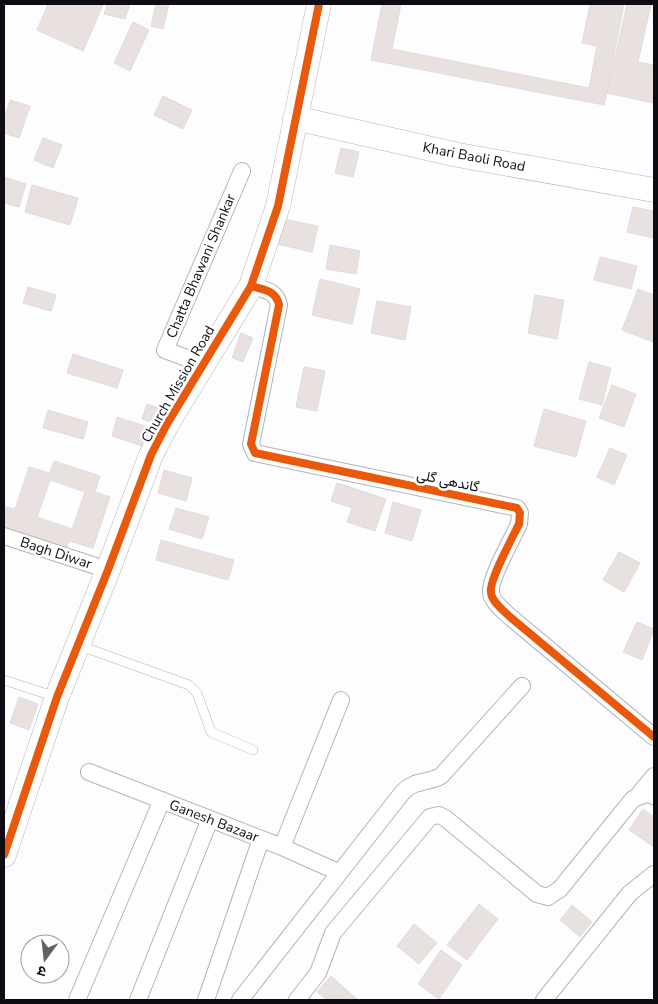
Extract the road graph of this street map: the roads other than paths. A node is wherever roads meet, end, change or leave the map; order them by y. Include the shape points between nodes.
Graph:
1 (320, 4) edge
2 (295, 118) junction
3 (242, 171) dead end
4 (654, 190) edge
5 (251, 286) junction
6 (203, 364) junction
7 (4, 536) edge
8 (108, 570) junction
9 (78, 645) junction
10 (4, 680) edge
11 (522, 686) dead end
12 (57, 697) junction
13 (341, 700) dead end
14 (654, 737) edge
15 (253, 750) dead end
16 (89, 772) dead end
17 (654, 776) edge
18 (647, 795) edge
19 (162, 800) junction
20 (210, 819) junction
21 (261, 839) junction
22 (282, 847) junction
23 (4, 855) edge
24 (338, 872) junction
25 (654, 874) edge
26 (77, 1000) edge
27 (138, 1000) edge
28 (206, 1000) edge
29 (240, 1000) edge
30 (297, 1000) edge
31 (544, 1000) edge

1 - 2 street, Church Mission Road
2 - 4 street, Khari Baoli Road via 458,155
2 - 5 street, Church Mission Road via 278,206
3 - 6 street, Chatta Bhawani Shankar via 165,350
5 - 6 street, Church Mission Road
5 - 14 street, گاندھی گلی via 272,292 279,305 251,449 255,453 517,508 519,524 492,582 490,594 509,616
6 - 8 street, Church Mission Road via 151,455
7 - 8 street, Bagh Diwar
8 - 9 street, Church Mission Road
9 - 12 street, Church Mission Road
9 - 15 lane via 188,685 197,693 211,732
10 - 12 lane
11 - 24 street via 441,776 409,785
12 - 23 street, Church Mission Road
13 - 22 street
16 - 19 street, Ganesh Bazaar
17 - 18 street
18 - 30 street via 632,799 560,889 548,897 537,894 445,818 430,817 333,933 318,973
19 - 20 street, Ganesh Bazaar
19 - 26 street
20 - 21 street, Ganesh Bazaar
20 - 27 street
21 - 22 street, Ganesh Bazaar
21 - 28 street
22 - 24 street, Ganesh Bazaar
24 - 29 street
25 - 31 street via 630,893

